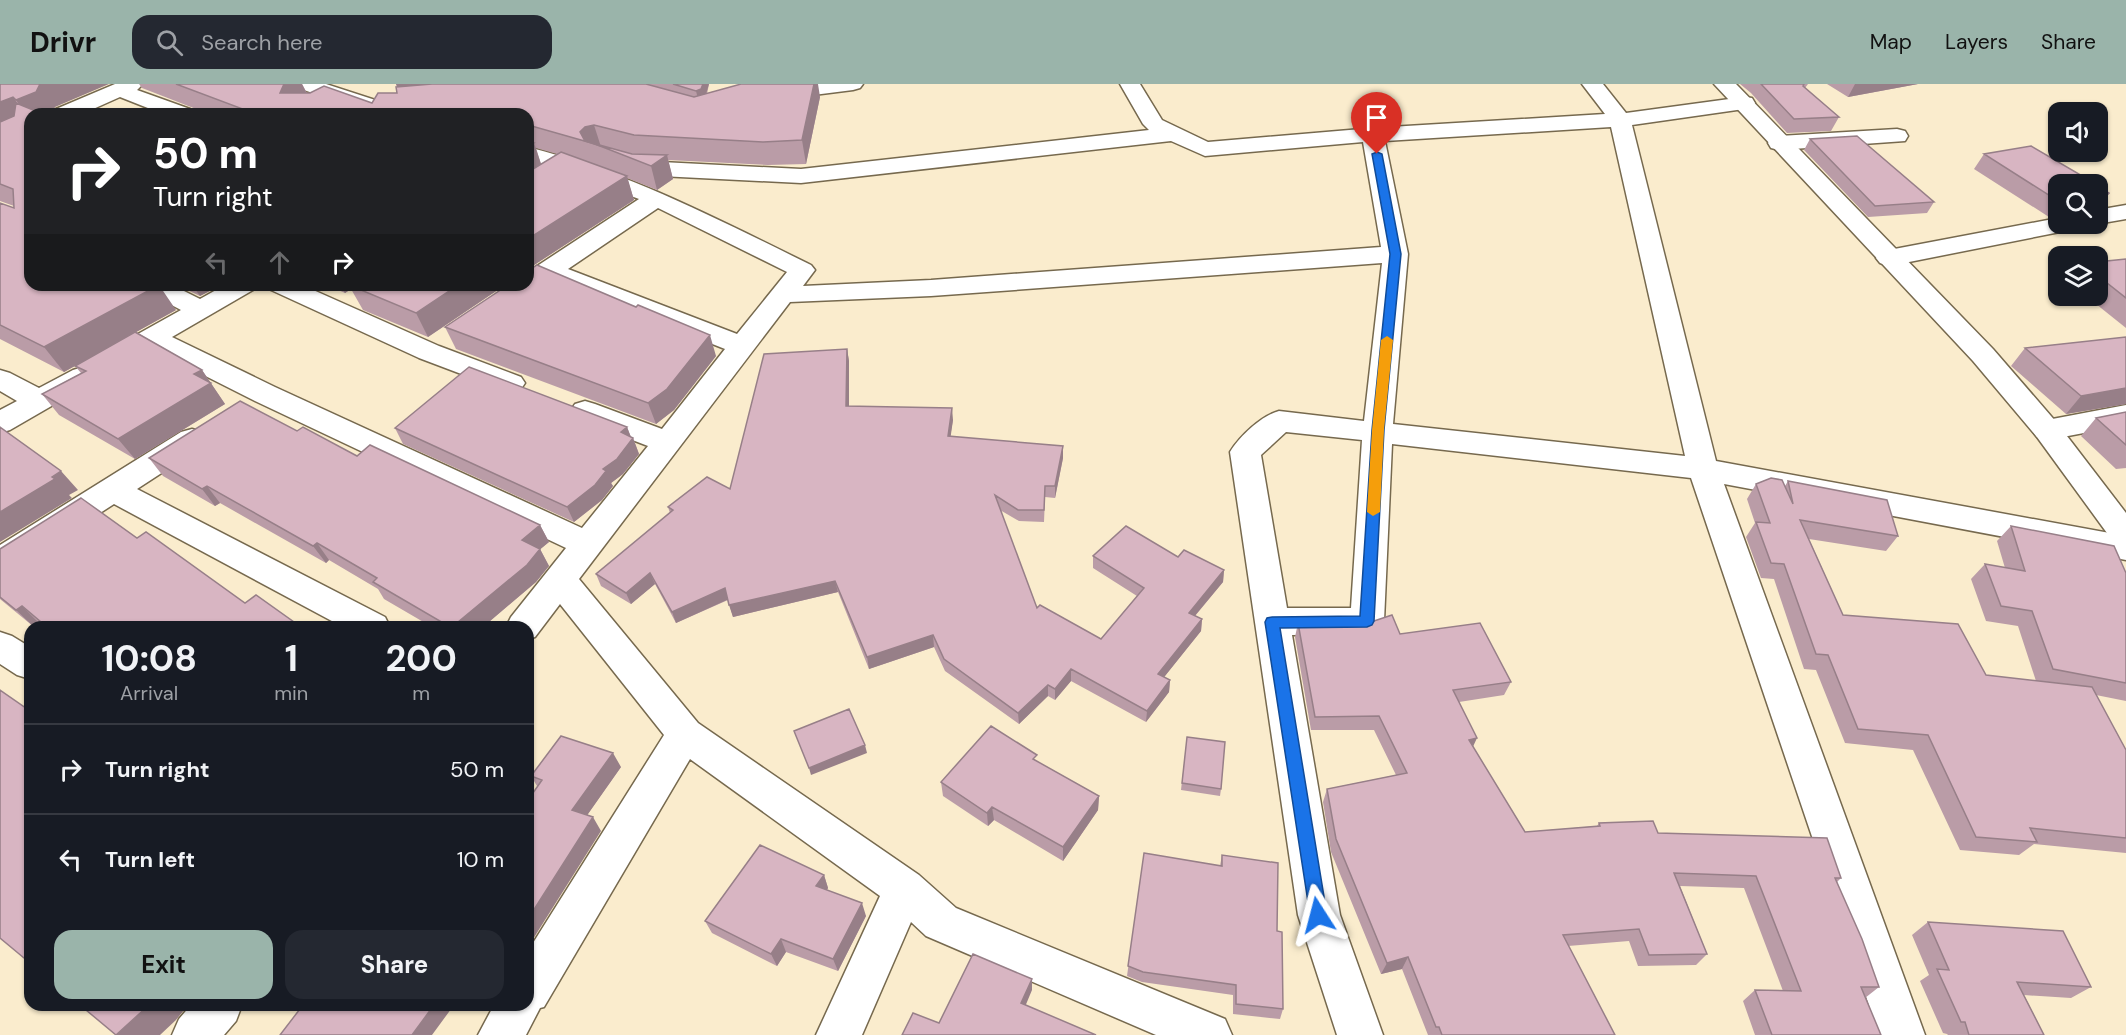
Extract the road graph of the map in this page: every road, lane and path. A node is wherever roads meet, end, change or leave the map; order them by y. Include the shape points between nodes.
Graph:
1 (304, 84) edge
2 (853, 84) edge
3 (1130, 84) edge
4 (1593, 84) edge
5 (1724, 84) edge
6 (126, 87) edge
7 (348, 90) edge
8 (755, 96) edge
9 (1744, 104) junction
10 (406, 106) edge
11 (78, 108) edge
12 (170, 108) edge
13 (316, 108) edge
14 (1620, 120) junction
15 (1174, 134) junction
16 (1373, 135) junction
17 (1897, 136) dead end
18 (534, 140) edge
19 (1779, 143) junction
20 (534, 156) edge
21 (567, 164) junction
22 (538, 183) edge
23 (657, 198) junction
24 (2126, 212) edge
25 (2108, 215) edge
26 (2048, 227) edge
27 (1395, 254) junction
28 (1889, 258) junction
29 (534, 279) edge
30 (534, 286) edge
31 (164, 291) edge
32 (234, 291) edge
33 (293, 291) edge
34 (782, 295) junction
35 (363, 296) dead end
36 (202, 309) junction
37 (338, 312) junction
38 (458, 332) edge
39 (152, 338) junction
40 (742, 346) junction
41 (429, 352) junction
42 (0, 379) edge
43 (265, 394) junction
44 (40, 400) junction
45 (2126, 415) edge
46 (0, 423) edge
47 (1378, 430) junction
48 (2047, 430) junction
49 (667, 442) junction
50 (1703, 469) junction
51 (112, 489) junction
52 (2124, 533) edge
53 (588, 544) junction
54 (0, 561) edge
55 (560, 579) junction
56 (362, 621) edge
57 (528, 621) edge
58 (1272, 622) junction
59 (0, 646) edge
60 (24, 661) edge
61 (685, 734) junction
62 (904, 889) junction
63 (534, 981) edge
64 (215, 1011) edge
65 (515, 1011) edge
66 (1200, 1033) edge
67 (195, 1035) edge
68 (501, 1035) edge
69 (839, 1035) edge
70 (1360, 1035) edge
71 (1902, 1035) edge

1 - 7 street
2 - 8 street
3 - 15 street via 1154,124
4 - 14 street
5 - 9 street
6 - 11 street
6 - 12 street
7 - 10 street
7 - 13 street
9 - 14 street
9 - 19 street
14 - 16 street
14 - 50 street
15 - 16 street via 1205,149
15 - 18 street via 801,176 640,168
16 - 27 street
17 - 19 street
19 - 28 street
20 - 21 street
21 - 22 street
21 - 23 street
23 - 29 street
23 - 34 street via 802,270
24 - 25 street
26 - 28 street
27 - 34 street
27 - 47 street
28 - 48 street via 1983,355
30 - 40 street
31 - 36 street
32 - 36 street
33 - 37 street
34 - 40 street
35 - 37 street
36 - 39 street
37 - 41 street
38 - 41 street
39 - 43 street
39 - 44 street
40 - 49 street
41 - 49 street
42 - 44 street
43 - 51 street
43 - 53 street
44 - 46 street
45 - 48 street
47 - 50 street
47 - 58 street via 1367,621
47 - 58 street via 1279,421 1245,452
48 - 52 street
49 - 53 street
50 - 52 street
50 - 71 street
51 - 54 street
51 - 56 street
53 - 55 street
55 - 57 street
55 - 61 street
58 - 70 street via 1318,915
59 - 60 street
61 - 62 street
61 - 63 street
62 - 66 street via 941,922
62 - 69 street
64 - 67 street
65 - 68 street

